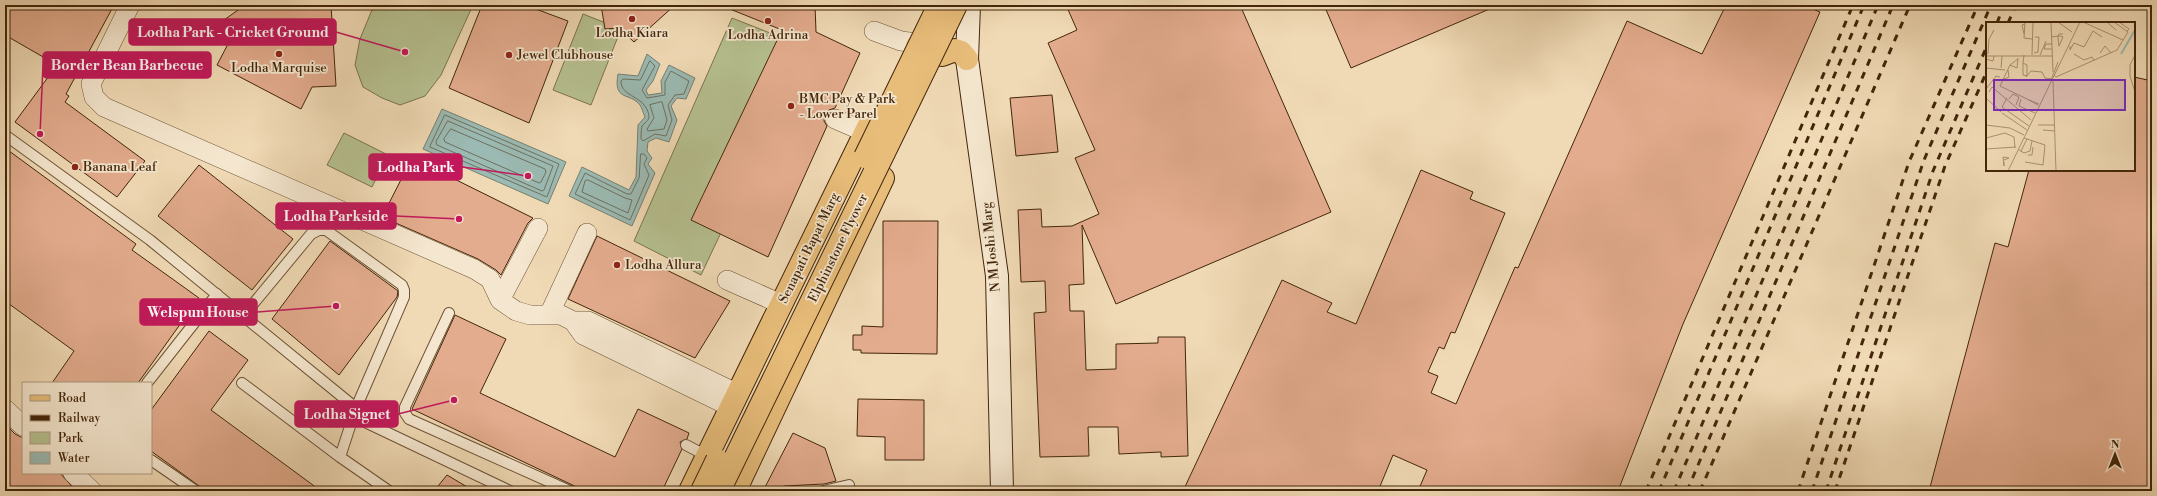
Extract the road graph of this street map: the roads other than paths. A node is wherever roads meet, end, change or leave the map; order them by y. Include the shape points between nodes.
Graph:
1 (130, 5) edge
2 (927, 5) edge
3 (939, 5) edge
4 (956, 5) edge
5 (964, 5) edge
6 (969, 5) edge
7 (874, 31) dead end
8 (909, 42) junction
9 (942, 55) junction
10 (967, 59) junction
11 (833, 124) dead end
12 (5, 135) edge
13 (863, 137) junction
14 (538, 228) dead end
15 (587, 233) dead end
16 (727, 280) dead end
17 (217, 294) junction
18 (500, 300) junction
19 (782, 304) junction
20 (449, 313) dead end
21 (244, 315) junction
22 (549, 315) junction
23 (148, 382) edge
24 (242, 383) dead end
25 (734, 401) junction
26 (356, 408) junction
27 (5, 409) edge
28 (365, 422) dead end
29 (22, 425) edge
30 (686, 445) dead end
31 (707, 456) junction
32 (340, 457) junction
33 (152, 461) edge
34 (74, 474) edge
35 (849, 485) dead end
36 (92, 491) edge
37 (196, 491) edge
38 (389, 491) edge
39 (510, 491) edge
40 (570, 491) edge
41 (690, 491) edge
42 (702, 491) edge
43 (719, 491) edge
44 (735, 491) edge
45 (823, 491) edge
46 (1002, 491) edge

1 - 18 street via 91,84 94,97 104,107 474,269 490,280
2 - 8 main road, Senapati Bapat Marg
3 - 42 main road, Elphinstone Flyover, bridge
4 - 43 main road, Elphinstone Flyover, bridge
5 - 9 main road
6 - 10 main road, N M Joshi Marg
7 - 8 street
8 - 9 main road
8 - 13 main road, Senapati Bapat Marg
9 - 10 main road via 955,50
9 - 44 main road
10 - 46 main road, N M Joshi Marg via 997,276
11 - 13 street
12 - 17 lane via 150,240
13 - 19 main road, Senapati Bapat Marg
14 - 18 street
15 - 22 street
16 - 19 street
17 - 21 lane
17 - 23 lane
18 - 22 street via 516,311 530,315
19 - 25 main road, Senapati Bapat Marg
20 - 40 lane via 405,407 409,419
21 - 26 lane
21 - 26 lane via 311,234 318,230 326,230 402,285 404,297
22 - 25 street via 561,315 573,321 583,335
24 - 32 lane
25 - 31 main road, Senapati Bapat Marg
26 - 32 lane
27 - 29 street
28 - 39 lane
30 - 31 lane
31 - 41 main road, Senapati Bapat Marg
32 - 38 lane
33 - 37 lane
34 - 36 street
35 - 45 lane

